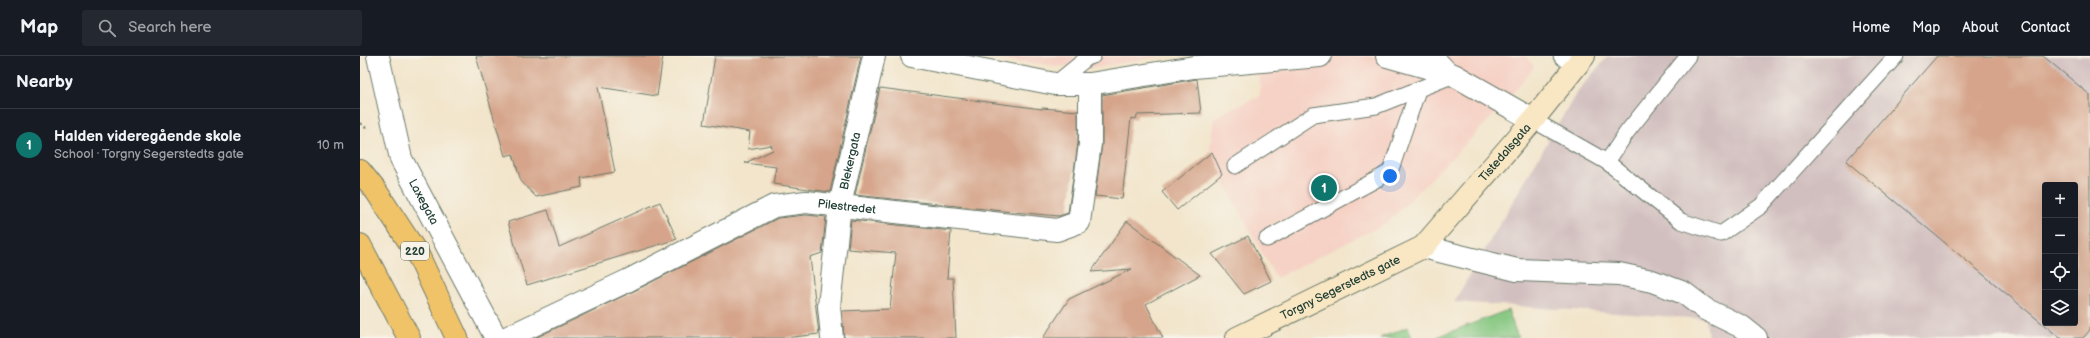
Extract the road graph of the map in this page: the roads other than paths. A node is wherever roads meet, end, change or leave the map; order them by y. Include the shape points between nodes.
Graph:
1 (378, 56) edge
2 (874, 56) edge
3 (912, 56) edge
4 (1093, 56) edge
5 (1320, 56) edge
6 (1387, 56) edge
7 (1436, 56) edge
8 (1688, 56) edge
9 (1896, 56) edge
10 (1573, 60) edge
11 (1454, 75) junction
12 (1100, 83) junction
13 (1055, 84) junction
14 (1418, 90) junction
15 (1534, 120) junction
16 (1607, 162) junction
17 (1235, 166) dead end
18 (360, 172) edge
19 (840, 205) junction
20 (1267, 239) dead end
21 (360, 245) edge
22 (1423, 247) junction
23 (409, 338) edge
24 (457, 338) edge
25 (496, 338) edge
26 (506, 338) edge
27 (832, 338) edge
28 (1237, 338) edge
29 (1756, 338) edge

1 - 25 street, Laxegata via 401,159
2 - 19 street, Blekergata
3 - 13 street
4 - 13 lane
5 - 12 street via 1194,67
6 - 11 street
7 - 11 lane
8 - 16 lane via 1627,132
9 - 16 lane via 1761,206 1721,234 1681,221
10 - 15 street, Tistedalsgata
11 - 14 lane
11 - 15 street
12 - 13 street
12 - 19 street, Pilestredet via 1079,222 1057,230
14 - 17 lane via 1376,106 1313,115
14 - 20 lane via 1390,172
15 - 16 lane
15 - 22 street, Tistedalsgata
18 - 24 main road, 220 via 376,191 418,255
19 - 26 street, Pilestredet via 806,202 774,206 629,280
19 - 27 street, Blekergata via 829,306
21 - 23 main road
22 - 28 street, Torgny Segerstedts gate
22 - 29 street via 1517,270 1619,274 1652,281 1684,293

